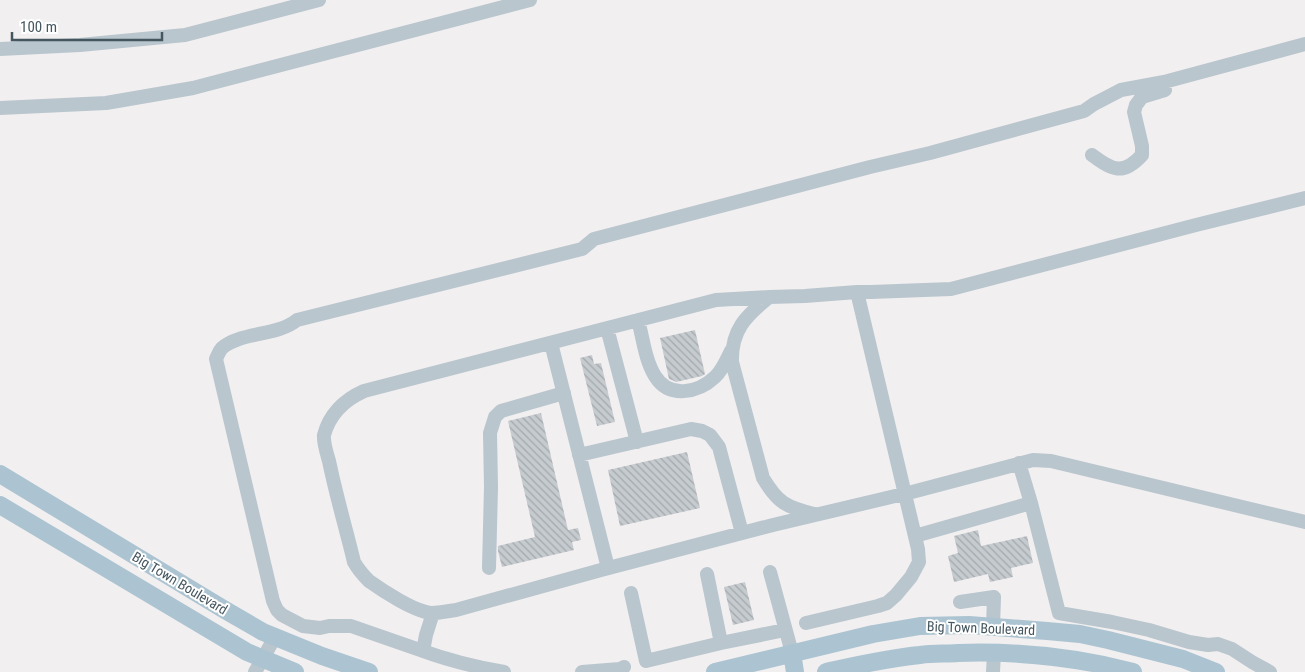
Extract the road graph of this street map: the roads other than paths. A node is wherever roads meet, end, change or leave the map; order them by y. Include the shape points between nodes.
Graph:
1 (319, 0) edge
2 (530, 0) edge
3 (1305, 44) edge
4 (0, 49) edge
5 (1305, 52) edge
6 (0, 108) edge
7 (1092, 155) dead end
8 (1305, 198) edge
9 (857, 292) junction
10 (769, 297) junction
11 (638, 320) junction
12 (607, 328) junction
13 (551, 343) junction
14 (732, 348) junction
15 (564, 393) junction
16 (637, 442) junction
17 (579, 455) junction
18 (1019, 463) junction
19 (0, 474) edge
20 (904, 494) junction
21 (1031, 503) junction
22 (0, 505) edge
23 (817, 515) junction
24 (1305, 522) edge
25 (742, 533) junction
26 (915, 536) junction
27 (489, 568) dead end
28 (608, 568) junction
29 (770, 572) dead end
30 (707, 574) dead end
31 (167, 576) junction
32 (631, 593) dead end
33 (154, 598) junction
34 (960, 602) dead end
35 (433, 613) junction
36 (806, 623) dead end
37 (993, 627) junction
38 (785, 630) junction
39 (275, 637) junction
40 (721, 643) junction
41 (423, 651) junction
42 (792, 653) junction
43 (994, 653) junction
44 (259, 666) edge
45 (624, 667) dead end
46 (1124, 671) edge
47 (295, 672) edge
48 (369, 672) edge
49 (504, 672) edge
50 (582, 672) edge
51 (715, 672) edge
52 (795, 672) edge
53 (826, 672) edge
54 (993, 672) edge
55 (1216, 672) edge
56 (1270, 672) edge

1 - 4 lane via 185,35
2 - 6 lane via 193,88 106,103
3 - 41 lane via 1164,82 1121,90 1084,111 1017,130 594,239 582,249 297,320 230,343 220,350 216,359 277,610 303,626 351,626
5 - 7 lane via 1142,97 1134,112 1142,156 1121,169 1112,168
8 - 9 lane via 951,289
9 - 10 lane
9 - 20 lane
10 - 11 lane via 716,300
10 - 14 lane via 744,320
11 - 12 lane
11 - 14 lane via 654,375 670,389 681,392 701,387 716,376
12 - 13 lane
12 - 16 lane
13 - 15 lane
13 - 35 lane via 364,391 342,404 328,423 324,437 354,562 359,571 377,586 408,605
14 - 23 lane via 732,362 763,478 771,492 784,503
15 - 17 lane
15 - 27 lane via 501,410 494,417 490,433
16 - 17 lane
16 - 25 lane via 691,429 710,435 719,447
17 - 28 lane
18 - 20 lane
18 - 21 lane
18 - 24 lane via 1051,461
19 - 31 main road, Big Town Boulevard
20 - 23 lane
20 - 26 lane
21 - 26 lane
21 - 56 lane via 1059,613 1149,630 1189,642 1218,644
22 - 33 main road, Big Town Boulevard
23 - 25 lane
25 - 28 lane
26 - 36 lane via 919,562 896,596 878,606
28 - 35 lane via 456,610
29 - 38 lane
30 - 40 lane
31 - 33 main road
31 - 39 main road, Big Town Boulevard
32 - 40 lane via 646,662
33 - 44 main road, Big Town Boulevard via 247,652
34 - 37 lane via 994,596
35 - 41 lane
37 - 42 main road, Big Town Boulevard via 920,626
37 - 43 main road
37 - 55 main road, Big Town Boulevard via 1062,632 1108,640 1183,659
38 - 40 lane
38 - 42 lane
39 - 44 lane
39 - 48 main road, Big Town Boulevard
41 - 49 lane via 474,667
42 - 51 main road, Big Town Boulevard
42 - 52 main road
43 - 46 main road, Big Town Boulevard via 1070,659
43 - 53 main road, Big Town Boulevard via 923,654
43 - 54 lane
44 - 47 main road, Big Town Boulevard
45 - 50 lane

